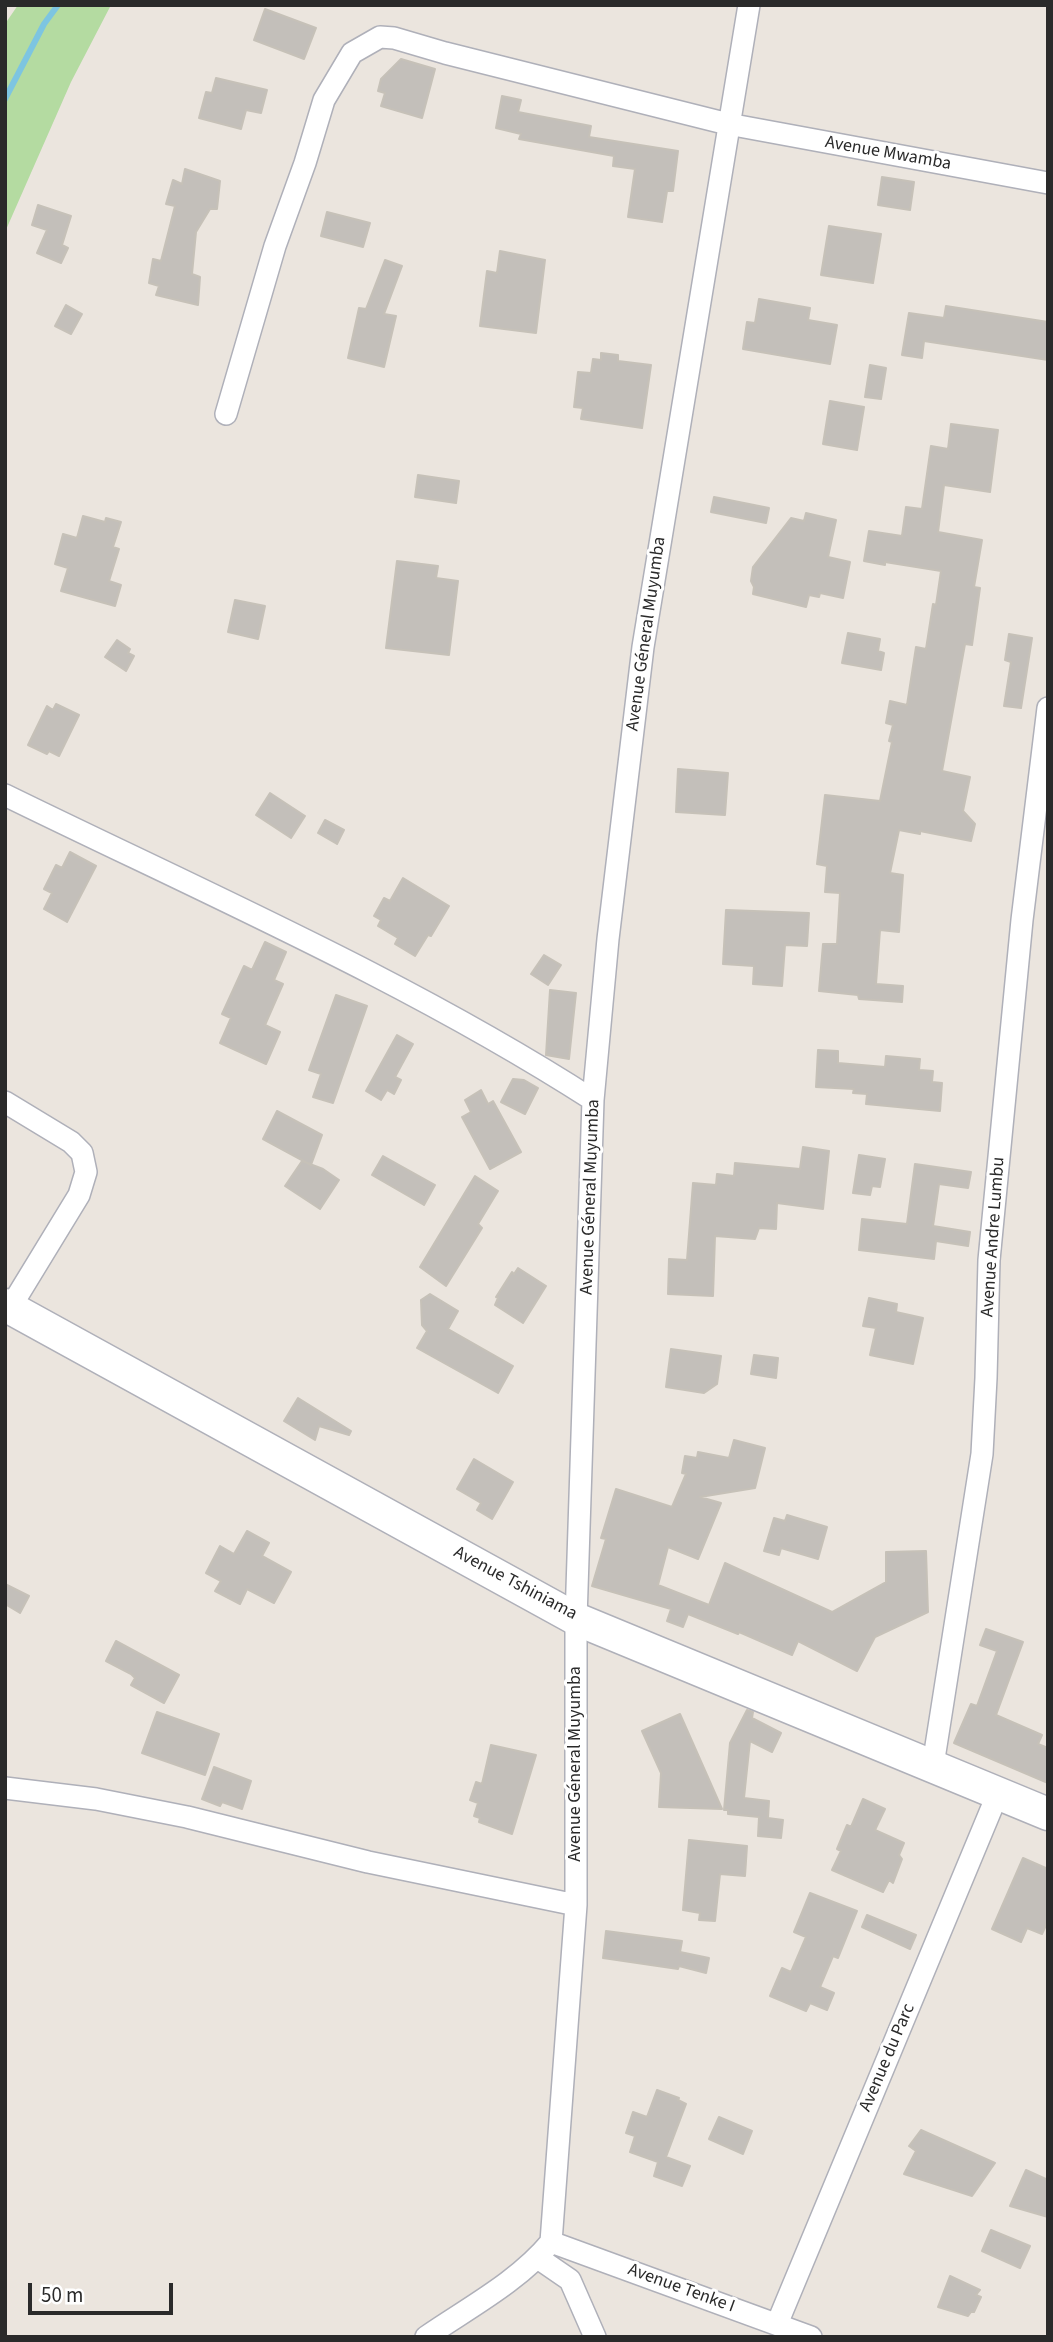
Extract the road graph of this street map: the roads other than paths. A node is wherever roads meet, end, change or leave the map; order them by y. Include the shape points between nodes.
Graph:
1 (747, 6) edge
2 (728, 124) junction
3 (1048, 183) edge
4 (226, 414) dead end
5 (1048, 708) edge
6 (5, 795) edge
7 (593, 1100) junction
8 (5, 1102) edge
9 (8, 1306) edge
10 (576, 1619) junction
11 (933, 1765) junction
12 (5, 1788) edge
13 (998, 1793) junction
14 (1048, 1814) edge
15 (576, 1905) junction
16 (545, 2250) junction
17 (777, 2323) junction
18 (426, 2337) edge
19 (596, 2337) edge
20 (811, 2337) edge

1 - 2 street, Avenue Géneral Muyumba
2 - 3 street, Avenue Mwamba
2 - 4 street, Avenue Mwamba via 394,38 380,37 360,47 346,61 324,100
2 - 7 street, Avenue Géneral Muyumba via 643,647
5 - 11 street, Avenue Andre Lumbu via 989,1260 982,1454
6 - 7 street via 389,982
7 - 10 street, Avenue Géneral Muyumba
8 - 9 street via 71,1142 82,1153 86,1172 79,1195
9 - 10 street, Avenue Tshiniama
10 - 11 street, Avenue Tshiniama
10 - 15 street, Avenue Géneral Muyumba
11 - 13 street, Avenue Tshiniama
12 - 15 street via 96,1798
13 - 14 street, Avenue Tshiniama
13 - 17 street, Avenue du Parc
15 - 16 street, Avenue Géneral Muyumba
16 - 17 street, Avenue Tenke I
16 - 18 street
16 - 19 street via 570,2280
17 - 20 street, Avenue Tenke I

